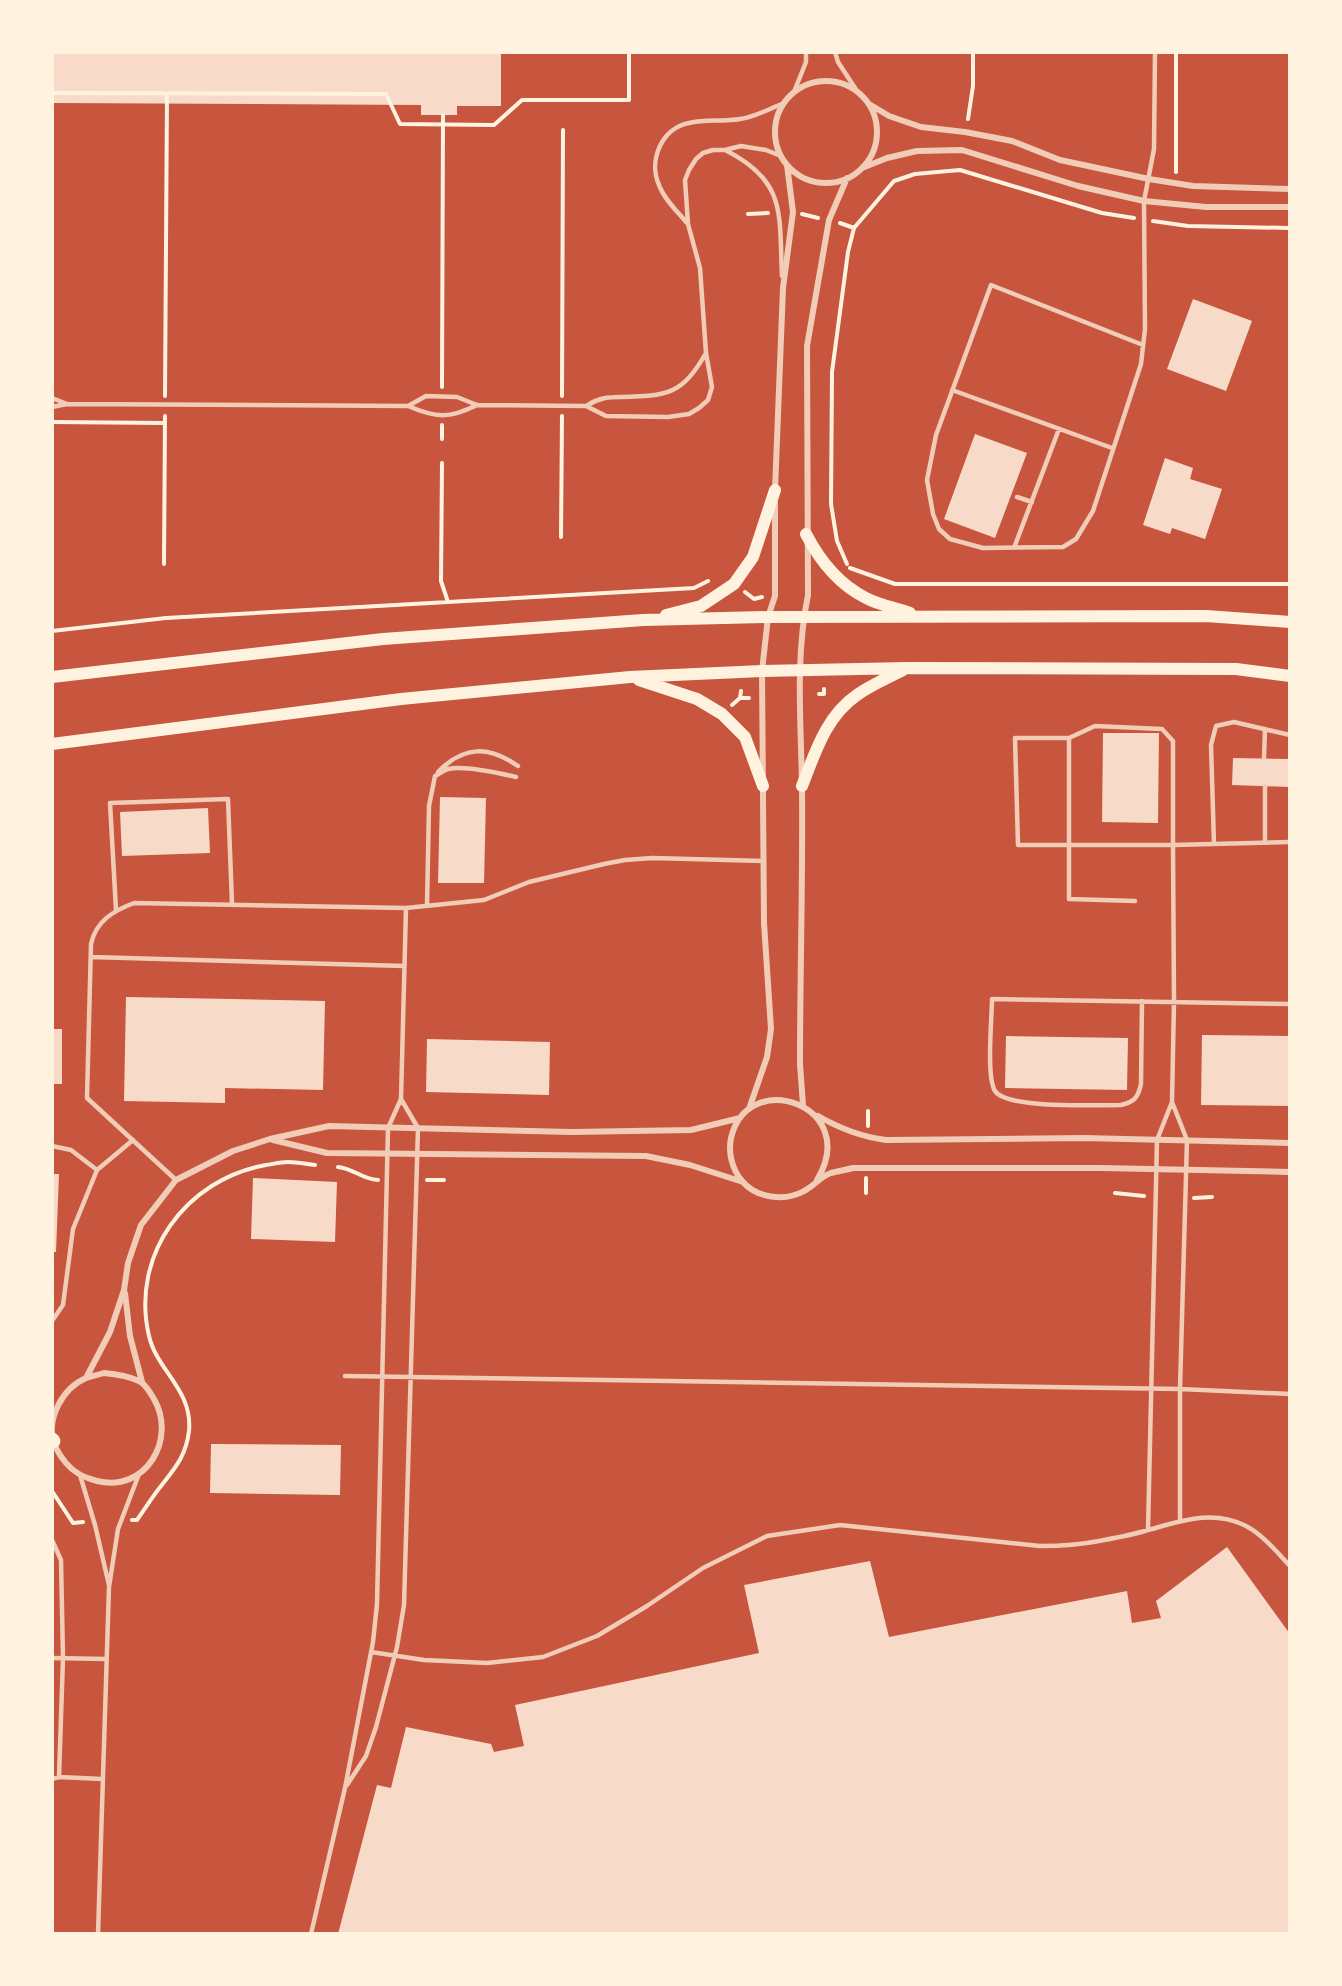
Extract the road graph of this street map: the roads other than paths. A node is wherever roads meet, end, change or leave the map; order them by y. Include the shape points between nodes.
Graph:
1 (806, 52) edge
2 (835, 52) edge
3 (1155, 52) edge
4 (857, 91) junction
5 (794, 92) junction
6 (783, 103) junction
7 (869, 104) junction
8 (724, 150) junction
9 (781, 156) junction
10 (787, 165) junction
11 (862, 168) junction
12 (847, 178) junction
13 (1149, 179) junction
14 (1290, 189) edge
15 (1144, 201) junction
16 (1290, 207) edge
17 (688, 224) junction
18 (783, 288) junction
19 (1143, 345) junction
20 (706, 353) junction
21 (952, 390) junction
22 (52, 398) edge
23 (67, 404) junction
24 (408, 405) junction
25 (477, 405) junction
26 (586, 406) junction
27 (52, 407) edge
28 (1059, 429) junction
29 (1112, 448) junction
30 (775, 490) junction
31 (1017, 497) dead end
32 (1032, 502) junction
33 (806, 534) junction
34 (1014, 548) junction
35 (920, 616) junction
36 (768, 617) junction
37 (804, 617) junction
38 (643, 620) junction
39 (1290, 622) edge
40 (907, 668) junction
41 (799, 670) junction
42 (762, 671) junction
43 (1290, 676) edge
44 (52, 677) edge
45 (630, 677) junction
46 (1265, 729) junction
47 (1290, 735) edge
48 (1069, 738) junction
49 (52, 744) edge
50 (1264, 758) dead end
51 (519, 766) dead end
52 (435, 776) junction
53 (516, 777) dead end
54 (763, 786) junction
55 (802, 786) junction
56 (1265, 786) dead end
57 (1290, 842) edge
58 (1265, 843) junction
59 (1070, 844) junction
60 (1214, 844) junction
61 (1173, 845) junction
62 (764, 861) junction
63 (1135, 900) dead end
64 (232, 904) junction
65 (427, 906) junction
66 (406, 908) junction
67 (116, 910) junction
68 (91, 957) junction
69 (404, 966) junction
70 (1142, 1002) junction
71 (1174, 1002) junction
72 (1290, 1004) edge
73 (401, 1099) junction
74 (1172, 1102) junction
75 (803, 1105) junction
76 (749, 1109) junction
77 (814, 1114) junction
78 (740, 1119) junction
79 (388, 1128) junction
80 (418, 1128) junction
81 (270, 1139) junction
82 (133, 1140) junction
83 (1157, 1140) junction
84 (1187, 1140) junction
85 (1290, 1143) edge
86 (52, 1146) edge
87 (388, 1154) junction
88 (417, 1155) junction
89 (1157, 1169) junction
90 (97, 1170) junction
91 (1187, 1170) junction
92 (1290, 1172) edge
93 (176, 1180) junction
94 (817, 1180) junction
95 (743, 1182) junction
96 (124, 1290) junction
97 (52, 1321) edge
98 (345, 1376) dead end
99 (382, 1377) junction
100 (86, 1378) junction
101 (409, 1378) junction
102 (142, 1382) junction
103 (1151, 1388) junction
104 (1180, 1389) junction
105 (1290, 1394) edge
106 (53, 1440) edge
107 (139, 1474) junction
108 (80, 1475) junction
109 (1180, 1521) junction
110 (1148, 1530) junction
111 (52, 1540) edge
112 (1290, 1566) edge
113 (109, 1587) junction
114 (371, 1653) junction
115 (395, 1656) junction
116 (52, 1658) edge
117 (63, 1658) junction
118 (106, 1659) junction
119 (59, 1777) junction
120 (52, 1779) edge
121 (102, 1779) junction
122 (345, 1788) junction
123 (98, 1934) edge
124 (311, 1934) edge

1 - 5 lane
2 - 4 lane
3 - 13 lane via 1155,149
4 - 5 street via 841,83 824,81
4 - 7 street
5 - 6 street
6 - 9 street via 775,134
6 - 17 lane via 740,119 690,122 663,140 656,161 657,182
7 - 11 street via 876,120 877,137
7 - 13 street via 921,127 1012,141 1060,160
8 - 9 lane via 741,146
8 - 17 lane via 703,153 689,170 685,180
8 - 18 lane via 760,172 773,191 779,212
9 - 10 street
10 - 12 street via 812,181 830,183
10 - 18 street via 793,212
11 - 12 street
11 - 15 street via 918,151 962,150 1078,186
12 - 33 street via 829,220 807,346
13 - 14 street via 1217,187
13 - 15 lane
15 - 16 street via 1206,207
15 - 19 lane
17 - 20 lane via 700,268
18 - 30 street
19 - 21 lane via 991,285
19 - 29 lane via 1141,364
20 - 26 lane via 687,380 670,392 604,397
20 - 26 lane via 711,394 704,405 689,414 606,416
21 - 28 lane
21 - 34 lane via 936,435 927,480 933,514 939,529 950,539 983,548
22 - 23 lane
23 - 24 lane
23 - 27 lane
24 - 25 lane via 426,396 457,397
24 - 25 lane via 429,415 457,415
25 - 26 lane
28 - 29 lane
28 - 32 lane
29 - 34 lane via 1093,511 1076,539 1063,547
30 - 36 street via 775,596
30 - 38 main road via 753,557 734,584 700,606
31 - 32 lane
32 - 34 lane
33 - 35 main road via 819,558 837,578 866,598
33 - 37 street via 808,595
35 - 37 main road
35 - 39 main road via 1206,616
36 - 37 main road
36 - 38 main road
36 - 42 street
37 - 41 street
38 - 44 main road via 383,639
40 - 41 main road
40 - 43 main road via 1236,669
40 - 55 main road via 857,694 841,708 822,735
41 - 42 main road
41 - 55 street
42 - 45 main road
42 - 54 street
45 - 49 main road via 401,699
45 - 54 main road via 697,699 722,714 746,737
46 - 47 lane
46 - 50 lane
46 - 60 lane via 1234,722 1216,726 1210,745
48 - 59 lane
48 - 59 lane via 1015,738 1018,845
48 - 61 lane via 1095,726 1162,729 1173,741
51 - 52 lane via 503,756 471,751
52 - 53 lane via 449,769 462,769
52 - 65 lane via 429,806
54 - 62 street
55 - 75 street
56 - 58 lane
57 - 58 lane
58 - 60 lane
59 - 61 lane
59 - 63 lane via 1069,900
60 - 61 lane
61 - 71 lane
62 - 65 lane via 624,860 546,878 484,900
62 - 76 street via 771,1029 767,1057
64 - 66 lane
64 - 67 lane via 134,903
64 - 67 lane via 228,799 110,803
65 - 66 lane
66 - 69 lane
67 - 68 lane via 94,933
68 - 69 lane
68 - 82 lane via 87,1098
69 - 73 lane
70 - 70 lane via 992,999 991,1076 995,1091 1013,1101 1035,1104 1131,1103 1141,1084
70 - 71 lane
71 - 72 lane
71 - 74 lane
73 - 79 lane
73 - 80 lane
74 - 83 lane
74 - 84 lane
75 - 76 street via 776,1099
75 - 77 street
76 - 78 street
77 - 83 street via 867,1137 905,1140
77 - 94 street via 825,1132 828,1154
78 - 80 street via 691,1130
78 - 95 street via 730,1144 733,1164
79 - 80 street
79 - 81 street via 329,1126
79 - 87 lane
80 - 88 lane
81 - 87 street via 327,1153
81 - 93 street via 233,1151
82 - 90 lane
82 - 93 lane
83 - 84 street
83 - 89 lane
84 - 85 street
84 - 91 lane
86 - 90 lane via 71,1150
87 - 88 street
87 - 99 lane
88 - 95 street via 646,1156
88 - 101 lane
89 - 91 street
89 - 94 street via 867,1168
89 - 103 lane
90 - 97 lane via 73,1229 63,1305
91 - 92 street
91 - 104 lane
93 - 96 street via 141,1224
94 - 95 street via 805,1191 789,1197 756,1192
96 - 100 street via 109,1334
96 - 102 street
98 - 99 lane
99 - 101 lane
99 - 114 lane via 377,1604
100 - 102 street via 104,1373
100 - 106 street via 71,1387 60,1401
101 - 103 lane
101 - 115 lane via 404,1605
102 - 107 street via 160,1409 163,1426 161,1445
103 - 104 lane
103 - 110 lane
104 - 105 lane
104 - 109 lane
106 - 108 street via 59,1454
107 - 108 street via 122,1482 104,1483
107 - 113 lane via 118,1529
108 - 113 lane
109 - 110 lane
109 - 112 lane via 1213,1516 1245,1525 1264,1538
110 - 115 lane via 1096,1542 1040,1546 840,1525 767,1536 703,1568 597,1636 543,1657 487,1663
111 - 117 lane via 61,1560
113 - 118 lane
114 - 115 lane
114 - 122 lane
115 - 122 lane via 366,1756
116 - 117 lane
117 - 118 lane
117 - 119 lane
118 - 121 lane
119 - 120 lane
119 - 121 lane
121 - 123 lane
122 - 124 lane

